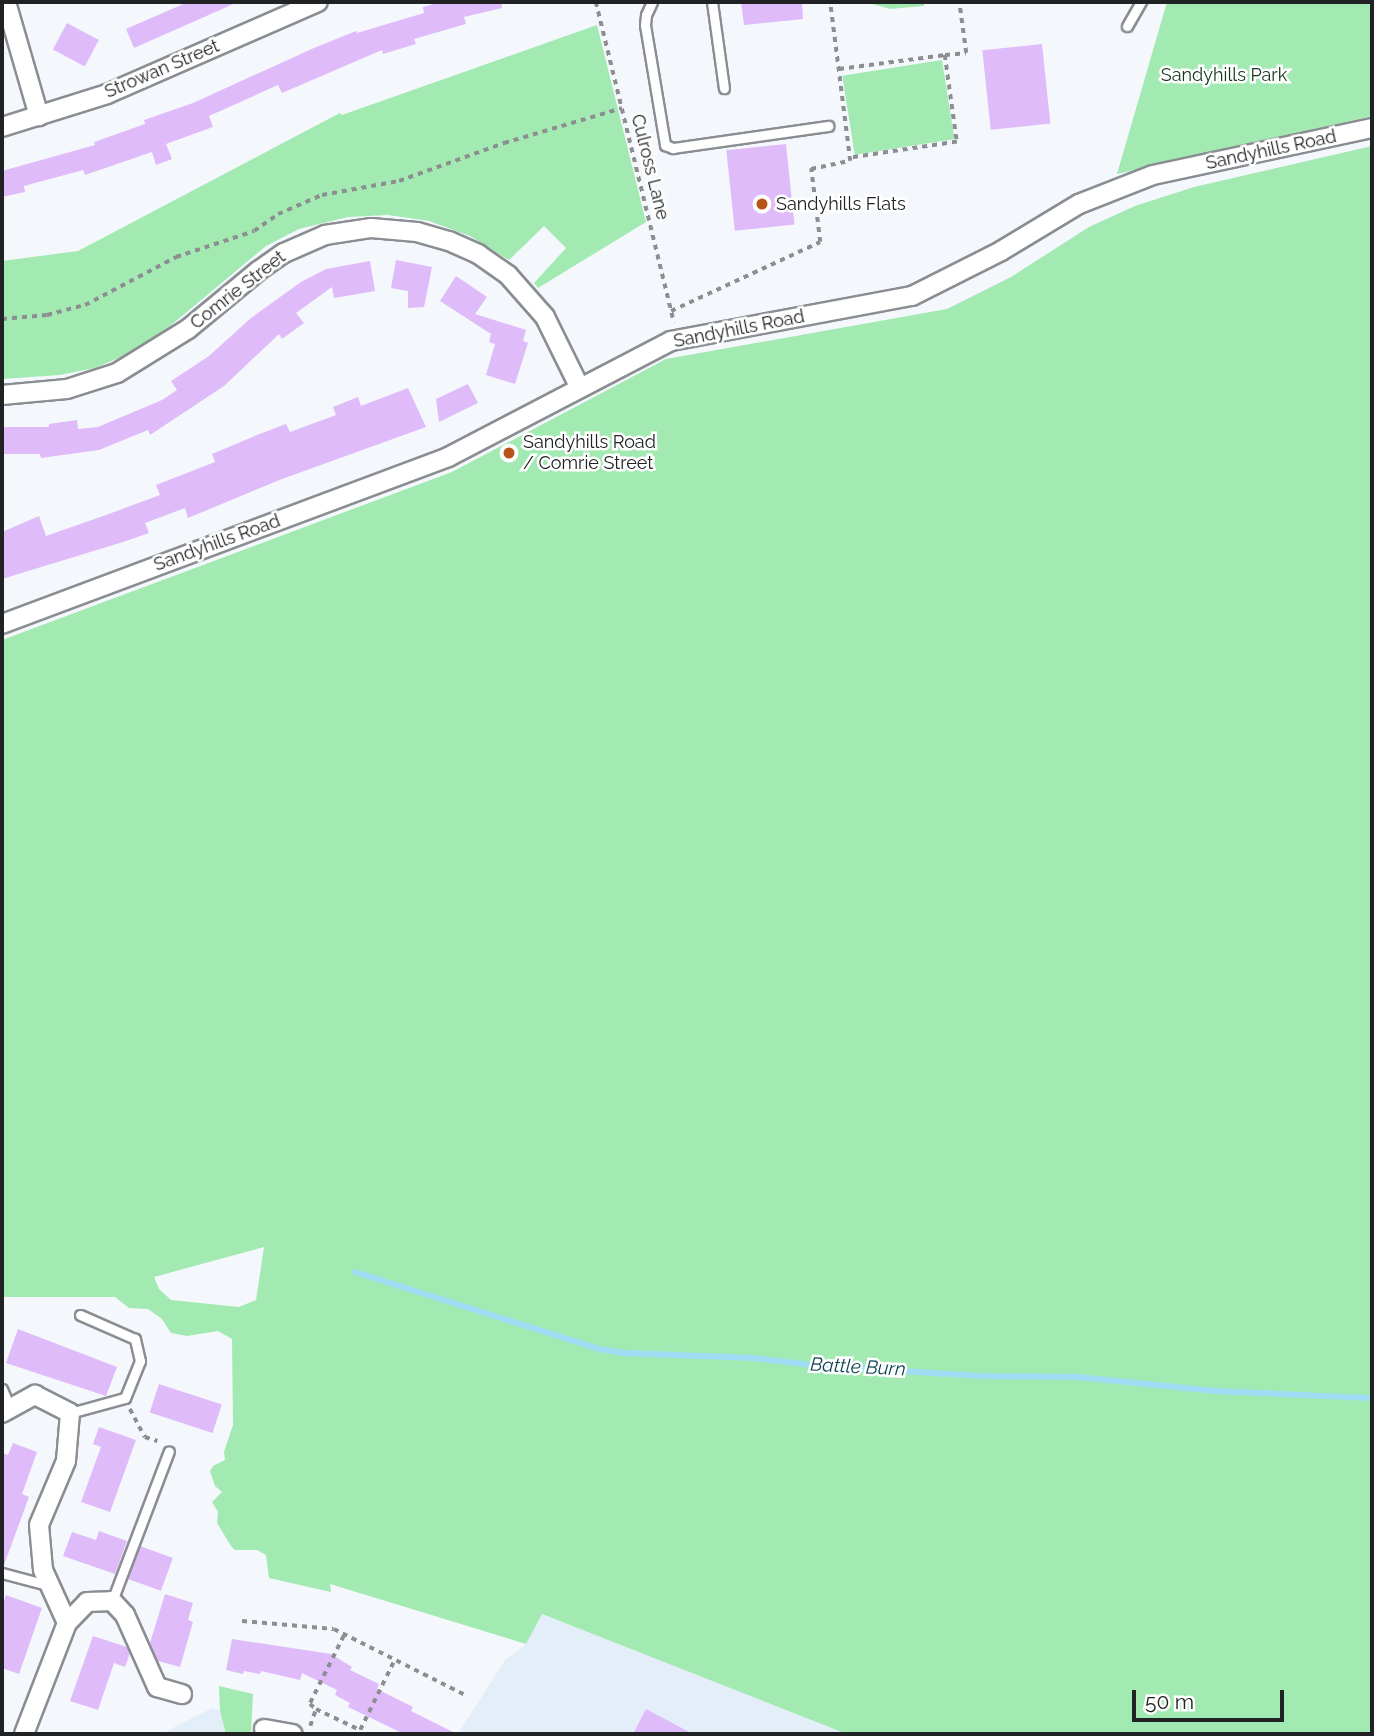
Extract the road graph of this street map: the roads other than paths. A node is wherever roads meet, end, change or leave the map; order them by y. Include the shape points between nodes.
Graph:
1 (6, 2) edge
2 (318, 2) edge
3 (652, 2) edge
4 (712, 2) edge
5 (1141, 2) edge
6 (1126, 26) dead end
7 (724, 88) dead end
8 (39, 116) junction
9 (828, 126) dead end
10 (2, 127) edge
11 (1372, 128) edge
12 (580, 388) junction
13 (2, 395) edge
14 (2, 624) edge
15 (80, 1315) dead end
16 (2, 1389) edge
17 (6, 1410) edge
18 (70, 1413) junction
19 (169, 1451) road end
20 (2, 1573) edge
21 (52, 1587) junction
22 (111, 1601) junction
23 (67, 1623) junction
24 (182, 1694) dead end
25 (264, 1729) dead end
26 (24, 1734) edge
27 (293, 1734) edge

1 - 8 street
2 - 8 street, Strowan Street via 107,94
3 - 9 lane via 645,25 665,145 673,148
4 - 7 lane
5 - 6 lane
8 - 10 street, Strowan Street
11 - 12 street, Sandyhills Road via 1153,175 1079,204 1001,251 912,296 678,339
12 - 13 street, Comrie Street via 545,317 508,275 449,241 417,232 371,228 325,235 284,253 188,329 117,373 67,389
12 - 14 street, Sandyhills Road via 441,460
15 - 18 lane via 135,1339 140,1361 125,1398
16 - 17 lane
17 - 18 street via 35,1395
18 - 21 street via 66,1461 39,1525 43,1570
19 - 22 lane
20 - 21 lane
21 - 23 street
22 - 23 street via 87,1602
22 - 24 street via 125,1615 157,1687
23 - 26 street
25 - 27 street

